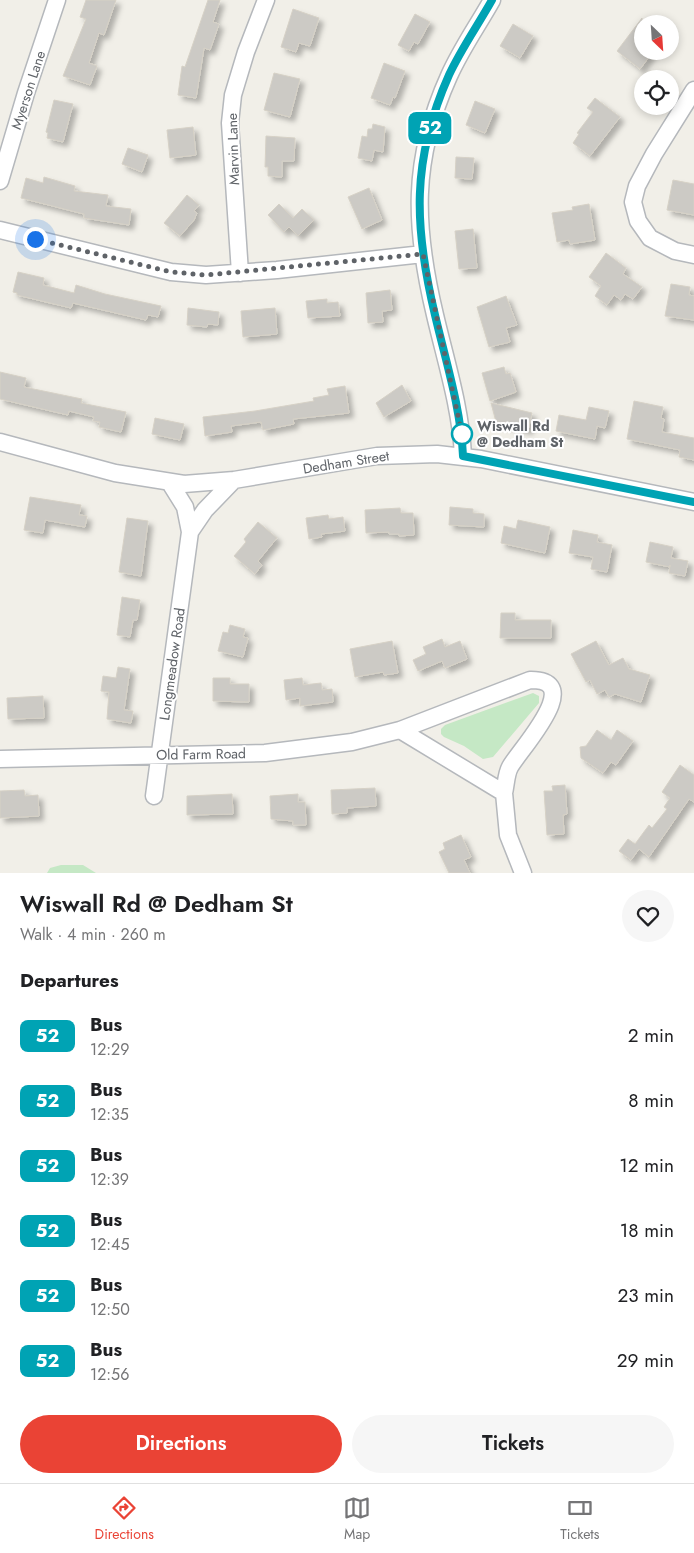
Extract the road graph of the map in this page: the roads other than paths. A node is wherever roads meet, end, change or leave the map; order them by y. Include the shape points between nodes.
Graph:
1 (57, 0) edge
2 (266, 0) edge
3 (492, 0) edge
4 (694, 90) edge
5 (0, 181) edge
6 (0, 230) edge
7 (423, 254) junction
8 (694, 255) edge
9 (240, 273) junction
10 (0, 442) edge
11 (463, 456) junction
12 (234, 480) junction
13 (170, 483) junction
14 (694, 502) edge
15 (190, 532) junction
16 (400, 730) junction
17 (160, 755) junction
18 (0, 759) edge
19 (504, 793) junction
20 (154, 796) dead end
21 (523, 873) edge

1 - 5 street, Myerson Lane
2 - 9 street, Marvin Lane via 233,95 230,123
3 - 7 street via 449,75 425,142 419,188
4 - 8 street via 654,154 637,186 633,202 638,221 650,238 675,252
6 - 9 street via 171,272
7 - 9 street
7 - 11 street via 459,415
10 - 13 street, Dedham Street via 115,473
11 - 12 street, Dedham Street via 422,453 377,456
11 - 14 street, Dedham Street
12 - 13 street, Dedham Street via 204,484
12 - 15 street, Longmeadow Road via 205,510
13 - 15 street, Longmeadow Road via 185,507
15 - 17 street, Longmeadow Road
16 - 17 street, Old Farm Road via 352,742 265,753
16 - 19 street
16 - 19 street, Old Farm Road via 530,680 540,680 549,685 553,695 550,711 509,768
17 - 18 street, Old Farm Road
17 - 20 street, Longmeadow Road
19 - 21 street, Old Farm Road via 508,835

